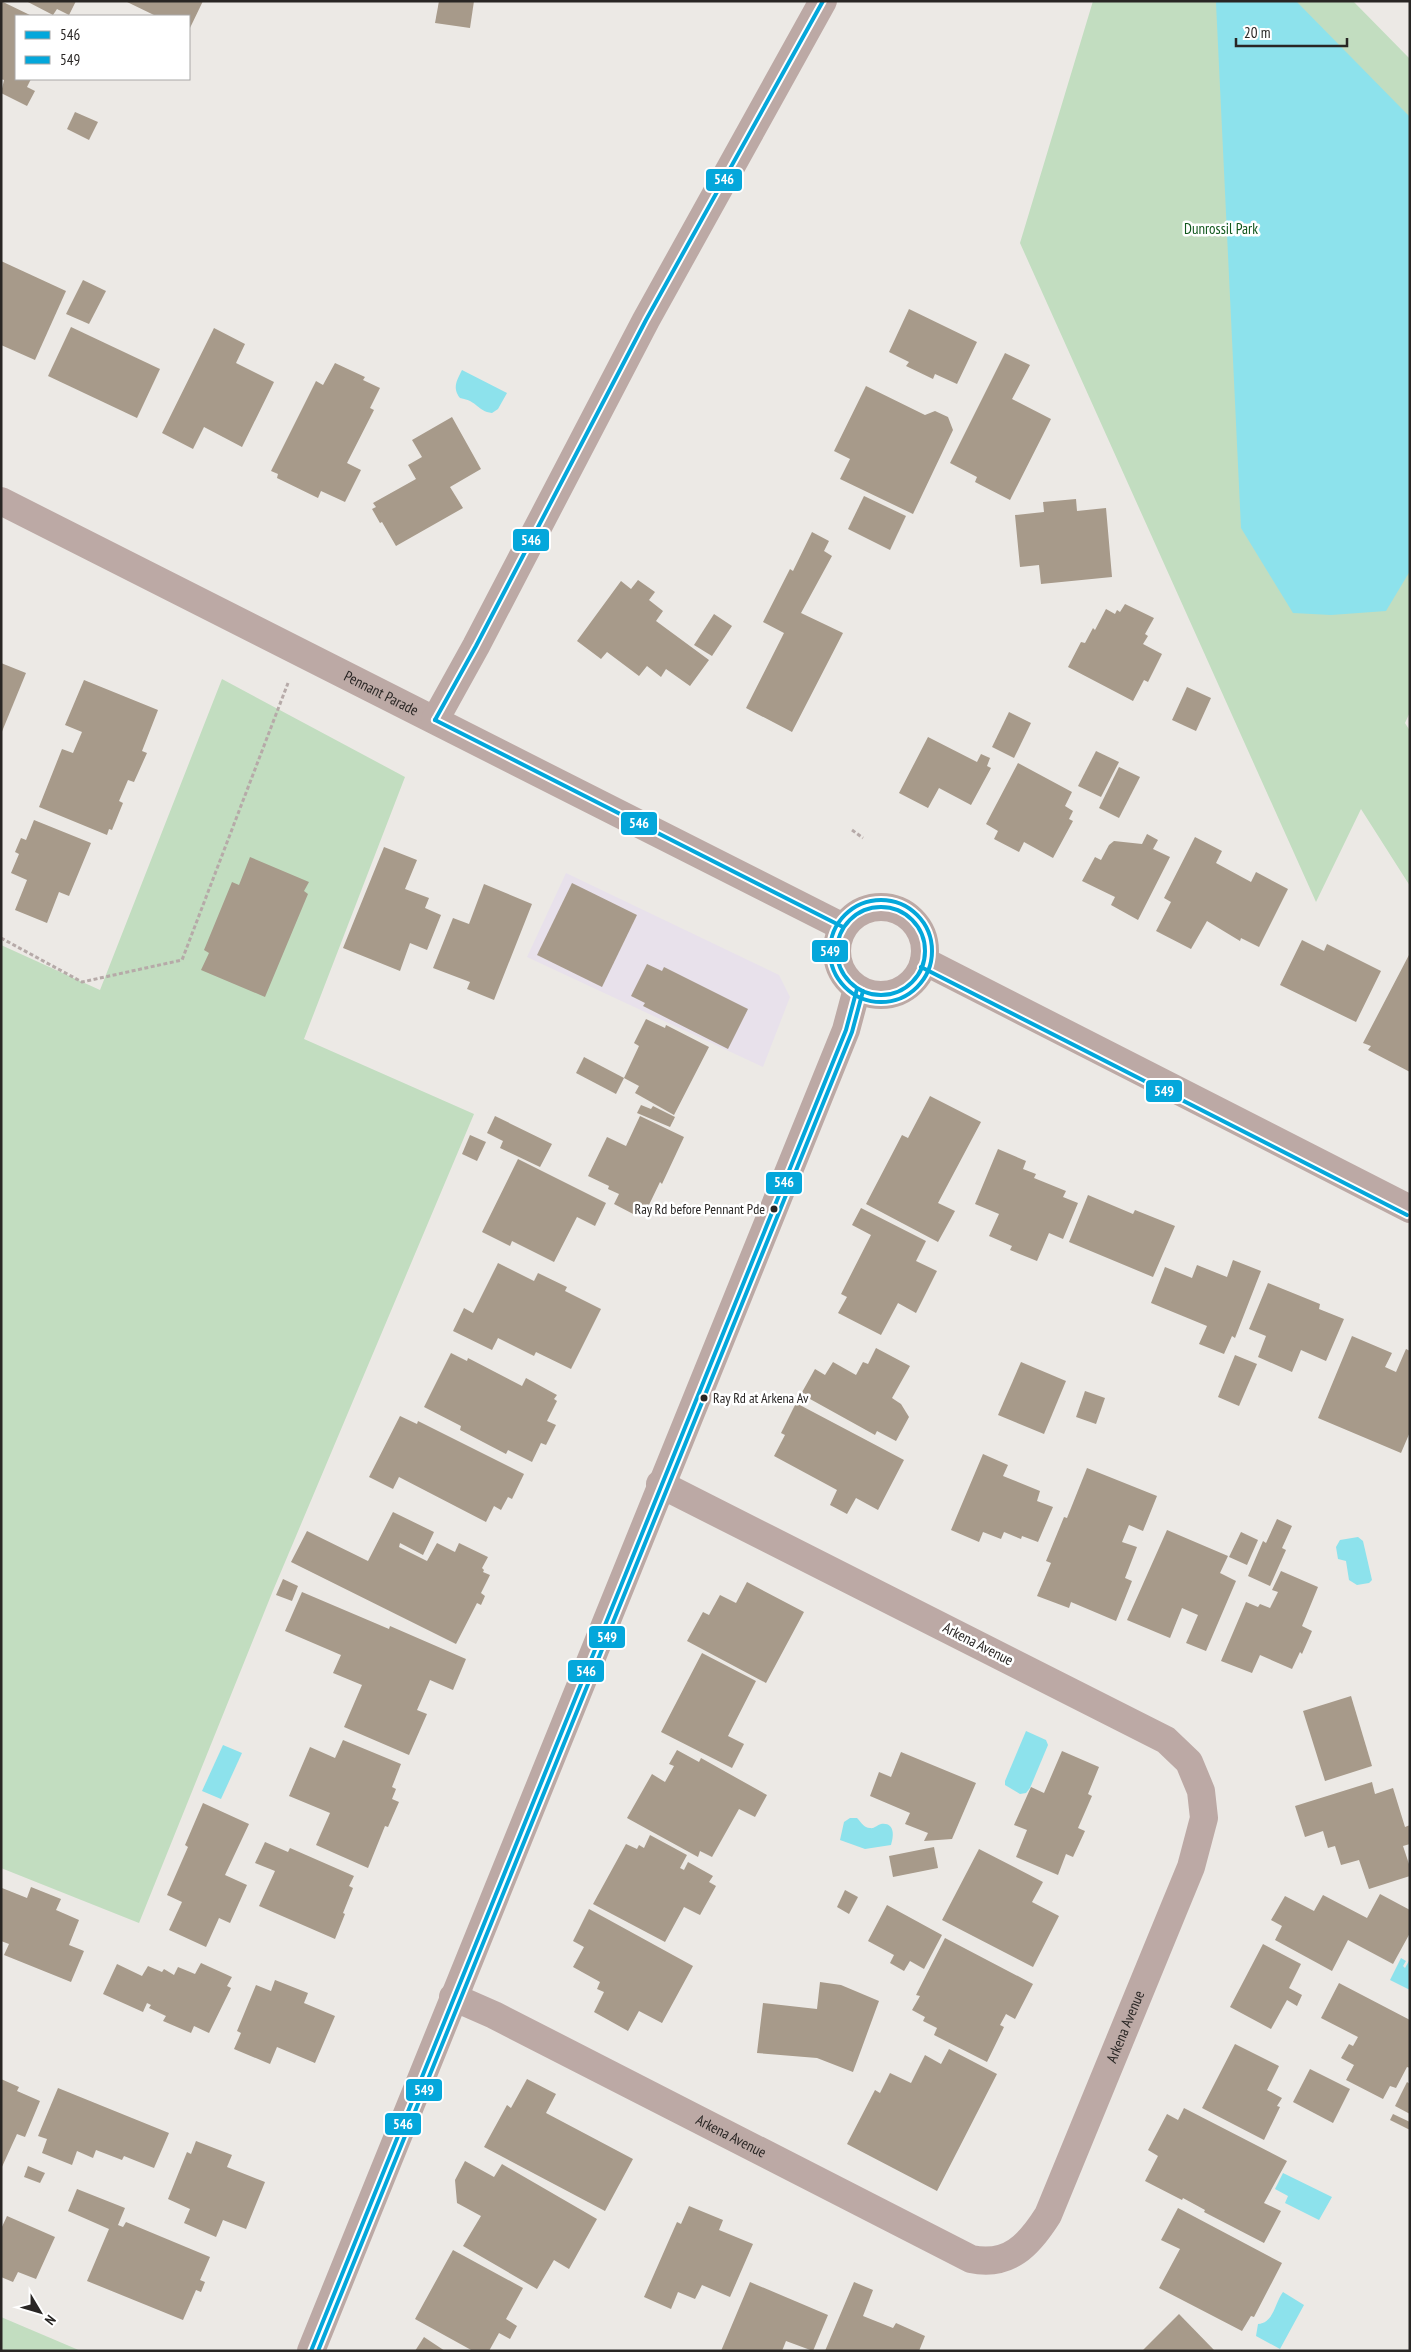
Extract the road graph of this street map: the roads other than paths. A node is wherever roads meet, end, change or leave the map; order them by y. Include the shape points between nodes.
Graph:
1 (823, 1) edge
2 (1, 501) edge
3 (435, 720) junction
4 (842, 927) junction
5 (924, 961) junction
6 (858, 989) junction
7 (1410, 1210) edge
8 (660, 1484) junction
9 (453, 1997) junction
10 (310, 2351) edge

1 - 3 street via 646,320
2 - 3 street, Pennant Parade
3 - 4 street, Pennant Parade
4 - 5 street via 864,909 892,908 915,922 922,934
4 - 6 street via 837,940 839,968
5 - 6 street via 910,985 897,992 884,996
5 - 7 street
6 - 8 street via 846,1030
8 - 9 street
8 - 9 street, Arkena Avenue via 1166,1740 1189,1762 1201,1790 1204,1818 1184,1885 1048,2215 1028,2242 1002,2259 989,2262 971,2259
9 - 10 street

